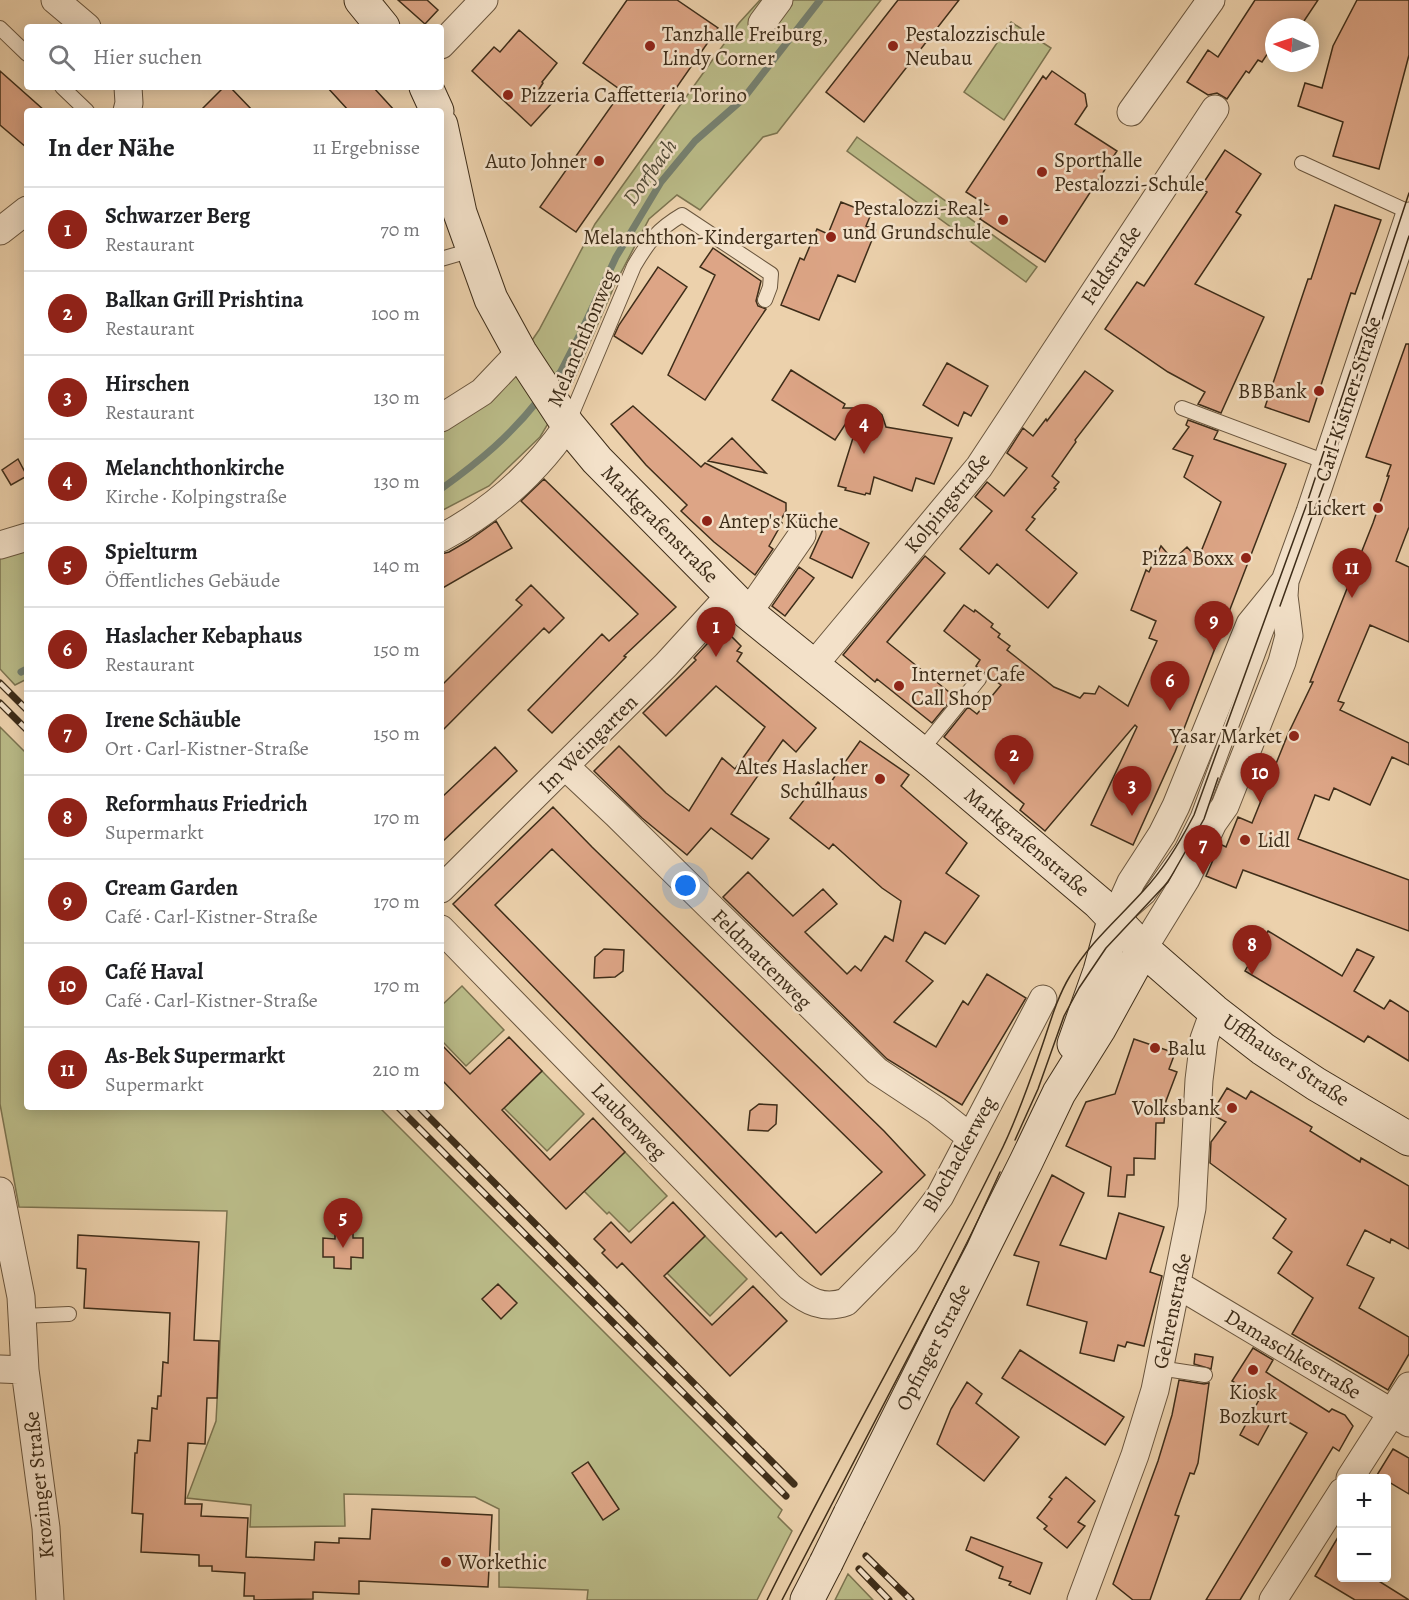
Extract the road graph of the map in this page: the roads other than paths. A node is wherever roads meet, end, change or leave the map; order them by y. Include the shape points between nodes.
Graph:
1 (55, 0) edge
2 (361, 0) edge
3 (484, 0) edge
4 (779, 0) edge
5 (1211, 0) edge
6 (762, 23) dead end
7 (83, 24) edge
8 (381, 24) edge
9 (0, 28) edge
10 (444, 42) edge
11 (24, 51) edge
12 (65, 90) edge
13 (128, 90) edge
14 (427, 90) edge
15 (84, 108) edge
16 (128, 108) edge
17 (436, 108) edge
18 (1215, 109) dead end
19 (1131, 112) dead end
20 (444, 139) edge
21 (1302, 163) dead end
22 (24, 212) edge
23 (1409, 214) edge
24 (0, 231) edge
25 (472, 250) junction
26 (444, 258) edge
27 (765, 300) dead end
28 (1068, 330) joint
29 (545, 389) junction
30 (1182, 408) dead end
31 (444, 416) edge
32 (1326, 462) junction
33 (802, 535) dead end
34 (444, 536) edge
35 (24, 538) edge
36 (0, 545) edge
37 (1285, 581) junction
38 (739, 604) junction
39 (813, 666) junction
40 (979, 679) dead end
41 (920, 752) junction
42 (566, 767) junction
43 (444, 886) edge
44 (1116, 922) junction
45 (444, 932) edge
46 (1143, 949) junction
47 (1043, 999) dead end
48 (1214, 1011) junction
49 (1059, 1093) junction
50 (970, 1137) junction
51 (1409, 1139) edge
52 (0, 1191) edge
53 (1178, 1285) junction
54 (822, 1304) joint
55 (69, 1314) dead end
56 (22, 1316) junction
57 (1159, 1368) junction
58 (13, 1370) edge
59 (1205, 1375) dead end
60 (1409, 1386) edge
61 (1400, 1418) edge
62 (1354, 1474) edge
63 (1337, 1499) edge
64 (1283, 1596) edge
65 (50, 1600) edge
66 (807, 1600) edge
67 (1081, 1600) edge

1 - 7 street
2 - 8 street
3 - 10 street
4 - 6 street
5 - 19 street
9 - 11 lane
12 - 15 lane
13 - 16 street
14 - 17 street
18 - 28 street, Feldstraße
20 - 25 street, Markgrafenstraße
21 - 23 lane
22 - 24 street
23 - 32 street, Carl-Kistner-Straße
25 - 26 lane
25 - 29 street, Markgrafenstraße via 491,299
27 - 29 lane, Melanchthonweg via 771,274 682,214 662,227 645,247
28 - 39 street, Kolpingstraße via 979,467
29 - 31 street via 482,392
29 - 34 street via 551,449 503,498
29 - 38 street, Markgrafenstraße via 597,460
30 - 32 lane
32 - 37 street, Carl-Kistner-Straße
33 - 38 street, Im Weingarten
35 - 36 street
37 - 44 street, Carl-Kistner-Straße via 1250,624 1176,806 1131,882
37 - 46 street, Carl-Kistner-Straße via 1289,636 1282,662 1225,806
38 - 39 street, Markgrafenstraße
38 - 42 street, Im Weingarten via 666,665
39 - 41 street, Markgrafenstraße
40 - 41 lane
41 - 44 street, Markgrafenstraße via 1099,903
42 - 43 street, Im Weingarten
42 - 50 street, Feldmattenweg via 877,1071
44 - 46 street, Markgrafenstraße
44 - 49 street, Opfinger Straße
45 - 54 street, Laubenweg via 790,1287 805,1299
46 - 48 street, Uffhauser Straße
46 - 49 street, Opfinger Straße
47 - 50 street, Blochackerweg
48 - 51 street, Uffhauser Straße via 1316,1084
48 - 53 street, Gehrenstraße via 1204,1039 1192,1208
49 - 66 street, Opfinger Straße, bridge
50 - 54 street, Blochackerweg via 940,1196 906,1241 846,1302
52 - 56 street, Krozinger Straße
53 - 57 street, Gehrenstraße
53 - 61 street, Damaschkestraße
55 - 56 lane
56 - 58 street, Krozinger Straße
57 - 59 lane
57 - 67 street, Gehrenstraße via 1136,1455
58 - 65 street, Krozinger Straße via 46,1528
60 - 61 street
61 - 62 street
63 - 64 street

